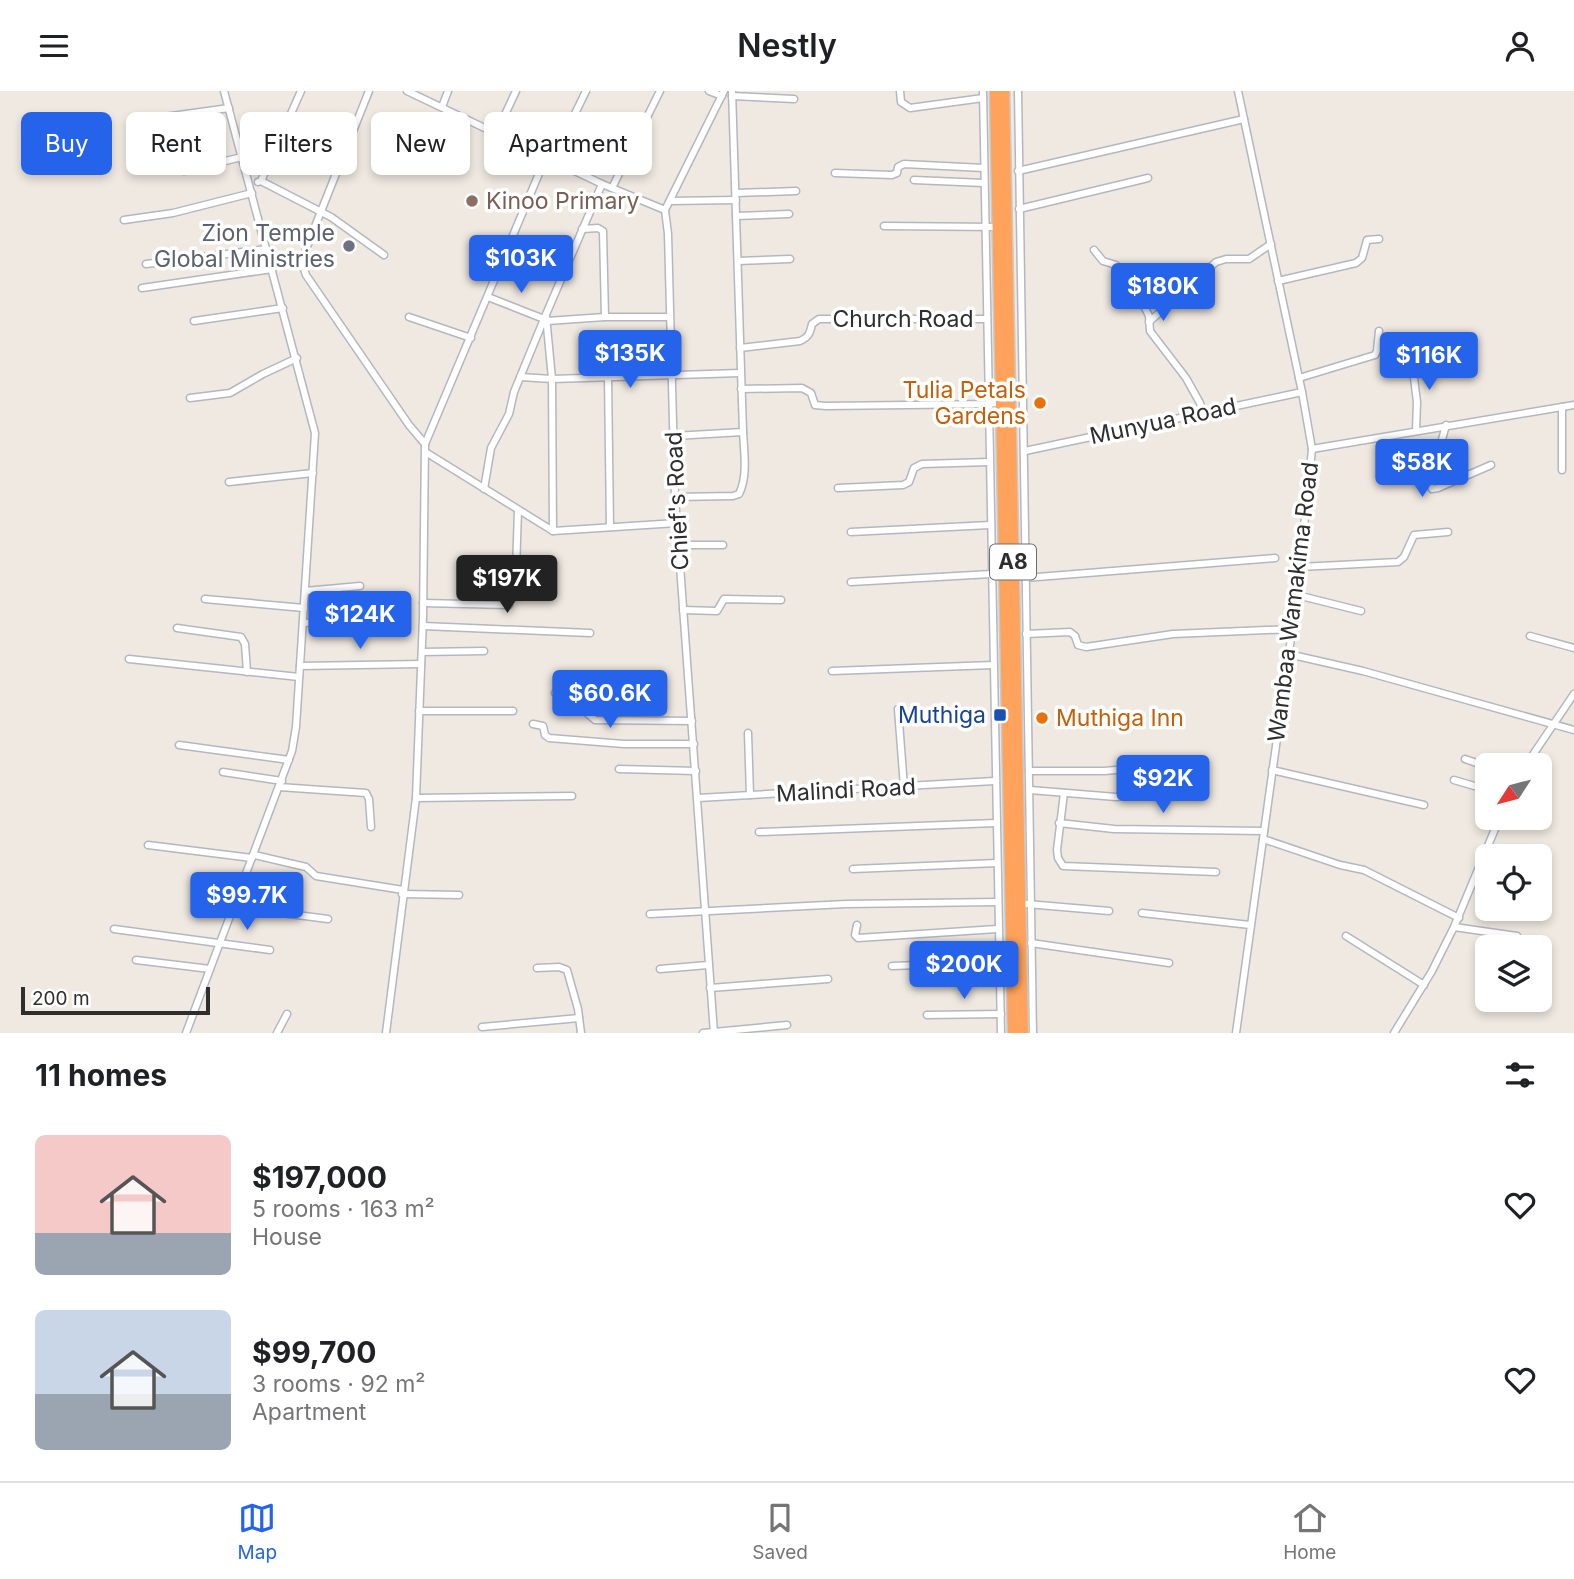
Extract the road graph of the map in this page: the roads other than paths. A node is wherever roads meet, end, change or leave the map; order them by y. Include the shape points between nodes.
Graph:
1 (224, 91) edge
2 (301, 91) edge
3 (369, 91) edge
4 (407, 91) edge
5 (448, 91) edge
6 (516, 91) edge
7 (586, 91) edge
8 (660, 91) edge
9 (709, 91) edge
10 (900, 91) edge
11 (995, 91) edge
12 (1004, 91) edge
13 (1018, 91) edge
14 (1238, 91) edge
15 (732, 93) edge
16 (723, 94) edge
17 (983, 94) edge
18 (794, 99) dead end
19 (442, 107) junction
20 (229, 108) junction
21 (200, 112) edge
22 (506, 112) edge
23 (575, 112) edge
24 (1244, 119) junction
25 (484, 128) edge
26 (240, 149) edge
27 (984, 168) junction
28 (1018, 171) junction
29 (835, 173) dead end
30 (247, 175) edge
31 (542, 175) edge
32 (584, 175) edge
33 (1148, 178) dead end
34 (914, 180) dead end
35 (261, 181) junction
36 (984, 183) junction
37 (250, 184) junction
38 (602, 184) junction
39 (612, 188) junction
40 (796, 191) dead end
41 (252, 193) junction
42 (736, 196) junction
43 (670, 201) junction
44 (1018, 209) junction
45 (665, 210) junction
46 (320, 211) junction
47 (789, 214) dead end
48 (736, 216) junction
49 (124, 220) dead end
50 (884, 226) dead end
51 (991, 227) junction
52 (582, 229) junction
53 (1379, 239) dead end
54 (1271, 244) junction
55 (267, 249) junction
56 (1094, 250) dead end
57 (384, 255) dead end
58 (790, 259) dead end
59 (738, 261) junction
60 (146, 264) dead end
61 (272, 269) junction
62 (1279, 281) junction
63 (142, 288) dead end
64 (488, 297) junction
65 (282, 308) junction
66 (409, 317) dead end
67 (605, 317) junction
68 (669, 317) junction
69 (546, 318) junction
70 (987, 319) junction
71 (194, 321) dead end
72 (1149, 322) junction
73 (1379, 331) dead end
74 (471, 338) junction
75 (740, 348) junction
76 (297, 358) junction
77 (1454, 363) dead end
78 (740, 373) junction
79 (520, 376) junction
80 (670, 376) junction
81 (608, 377) junction
82 (1299, 378) junction
83 (552, 379) junction
84 (741, 389) junction
85 (1022, 389) junction
86 (1010, 390) junction
87 (1302, 392) junction
88 (190, 398) dead end
89 (1002, 402) junction
90 (988, 404) junction
91 (1574, 405) edge
92 (1562, 407) junction
93 (1203, 413) junction
94 (1023, 425) junction
95 (1446, 425) junction
96 (1010, 426) junction
97 (1416, 431) junction
98 (743, 432) junction
99 (674, 436) junction
100 (425, 444) junction
101 (1311, 449) junction
102 (1025, 451) junction
103 (427, 453) junction
104 (989, 462) junction
105 (1491, 465) dead end
106 (1562, 470) dead end
107 (313, 473) junction
108 (229, 482) dead end
109 (838, 488) dead end
110 (484, 489) junction
111 (675, 497) junction
112 (518, 510) junction
113 (677, 523) junction
114 (990, 525) junction
115 (1012, 525) junction
116 (1025, 525) junction
117 (610, 527) junction
118 (553, 531) junction
119 (851, 532) dead end
120 (1448, 532) dead end
121 (678, 544) junction
122 (723, 545) dead end
123 (1275, 558) dead end
124 (1300, 567) junction
125 (516, 570) dead end
126 (991, 574) junction
127 (1025, 578) junction
128 (851, 582) dead end
129 (360, 586) dead end
130 (305, 591) junction
131 (1297, 595) junction
132 (205, 599) dead end
133 (781, 600) dead end
134 (424, 603) junction
135 (509, 605) dead end
136 (304, 608) junction
137 (683, 610) junction
138 (1361, 611) dead end
139 (378, 619) dead end
140 (303, 623) junction
141 (423, 626) junction
142 (177, 628) dead end
143 (1292, 629) junction
144 (590, 633) dead end
145 (1026, 634) junction
146 (1530, 636) dead end
147 (1574, 648) edge
148 (484, 651) dead end
149 (422, 652) junction
150 (993, 652) junction
151 (1007, 653) junction
152 (1288, 654) junction
153 (129, 659) dead end
154 (421, 664) junction
155 (993, 665) junction
156 (300, 667) junction
157 (832, 671) dead end
158 (247, 672) junction
159 (299, 677) junction
160 (555, 693) dead end
161 (1574, 694) edge
162 (492, 707) dead end
163 (419, 709) junction
164 (898, 709) dead end
165 (513, 711) dead end
166 (692, 721) junction
167 (533, 724) dead end
168 (1552, 726) junction
169 (1574, 730) edge
170 (748, 733) dead end
171 (694, 744) junction
172 (179, 745) dead end
173 (995, 750) junction
174 (1018, 750) junction
175 (1534, 753) edge
176 (1465, 759) dead end
177 (289, 760) junction
178 (1475, 762) edge
179 (1140, 768) dead end
180 (619, 769) dead end
181 (1272, 770) junction
182 (696, 771) junction
183 (1029, 771) junction
184 (223, 772) dead end
185 (1454, 780) dead end
186 (994, 781) junction
187 (280, 784) junction
188 (1475, 786) edge
189 (904, 787) junction
190 (1189, 787) dead end
191 (1030, 790) junction
192 (1064, 793) junction
193 (750, 795) junction
194 (572, 796) dead end
195 (416, 798) junction
196 (698, 798) junction
197 (1424, 805) dead end
198 (996, 823) junction
199 (1059, 823) junction
200 (371, 827) dead end
201 (1495, 830) edge
202 (759, 832) dead end
203 (1264, 835) junction
204 (148, 845) dead end
205 (253, 857) junction
206 (997, 863) junction
207 (852, 869) dead end
208 (1216, 872) dead end
209 (206, 884) dead end
210 (242, 887) junction
211 (402, 892) junction
212 (459, 895) dead end
213 (997, 902) junction
214 (1025, 903) junction
215 (234, 907) junction
216 (706, 911) junction
217 (1109, 911) dead end
218 (1142, 912) dead end
219 (649, 914) dead end
220 (1458, 918) junction
221 (328, 919) dead end
222 (858, 925) dead end
223 (1250, 925) junction
224 (1454, 927) junction
225 (114, 929) dead end
226 (997, 929) junction
227 (1510, 935) edge
228 (1346, 936) dead end
229 (221, 942) junction
230 (1031, 943) junction
231 (270, 950) dead end
232 (136, 960) dead end
233 (998, 962) junction
234 (1169, 963) dead end
235 (708, 965) junction
236 (892, 966) dead end
237 (537, 968) dead end
238 (210, 969) junction
239 (660, 969) dead end
240 (828, 979) dead end
241 (1424, 985) junction
242 (710, 988) junction
243 (287, 1014) dead end
244 (1001, 1014) junction
245 (927, 1015) dead end
246 (1028, 1016) junction
247 (579, 1018) junction
248 (787, 1025) dead end
249 (482, 1027) dead end
250 (186, 1033) edge
251 (277, 1033) edge
252 (386, 1033) edge
253 (581, 1033) edge
254 (703, 1033) edge
255 (713, 1033) edge
256 (1001, 1033) edge
257 (1013, 1033) edge
258 (1023, 1033) edge
259 (1033, 1033) edge
260 (1236, 1033) edge
261 (1394, 1033) edge

1 - 20 street
2 - 35 street
3 - 46 street
4 - 19 street
5 - 19 street
6 - 22 street
7 - 23 street
8 - 39 street
9 - 16 street
10 - 17 street via 901,102 910,108
11 - 51 highway, A8
12 - 86 highway, A8
13 - 28 street
14 - 24 street, Wambaa Wamakima Road
15 - 18 street
15 - 42 street
16 - 43 street
17 - 27 street
19 - 25 street
20 - 21 street
20 - 26 street
24 - 28 street
24 - 54 street, Wambaa Wamakima Road
27 - 29 street via 904,164 892,175
27 - 36 street
28 - 44 street
30 - 37 street
31 - 64 street
32 - 38 street
33 - 44 street
34 - 36 street
35 - 37 street
35 - 46 street
36 - 51 street
37 - 41 street
38 - 39 street
38 - 52 street
39 - 45 street
40 - 42 street
41 - 49 street
41 - 55 street
42 - 43 street
42 - 48 street
43 - 45 street
44 - 85 street
45 - 68 street, Chief's Road
46 - 57 street
46 - 100 street via 303,259 306,275
47 - 48 street
48 - 59 street
50 - 51 street
51 - 70 street
51 - 89 highway, A8
52 - 67 street via 603,231
52 - 69 street
53 - 62 street via 1367,240 1356,263
54 - 62 street, Wambaa Wamakima Road
54 - 72 street via 1244,261 1216,262
55 - 60 street
55 - 61 street
56 - 72 street via 1120,270 1148,311
58 - 59 street
59 - 75 street
61 - 63 street
61 - 65 street
62 - 82 street, Wambaa Wamakima Road
64 - 69 street
64 - 74 street
65 - 71 street
65 - 76 street
66 - 74 street
67 - 68 street
67 - 69 street
68 - 80 street, Chief's Road
69 - 79 street
69 - 83 street
70 - 75 street, Church Road via 819,319 800,341
70 - 90 street
72 - 93 street via 1150,331 1186,378
73 - 82 street via 1375,355
74 - 100 street
75 - 78 street
76 - 88 street via 230,393
76 - 107 street via 315,433
77 - 97 street via 1413,370
78 - 80 street
78 - 84 street
79 - 83 street
79 - 110 street via 509,414 491,448
80 - 81 street
80 - 99 street, Chief's Road
81 - 83 street
81 - 117 street
82 - 87 street, Wambaa Wamakima Road
83 - 118 street
84 - 90 street via 802,388 818,406
84 - 98 street
85 - 86 street
85 - 94 street
86 - 96 highway, A8
87 - 93 street, Munyua Road
87 - 101 street, Wambaa Wamakima Road
89 - 90 street
89 - 151 highway, A8
90 - 104 street
91 - 92 street
92 - 95 street
92 - 106 street
93 - 102 street, Munyua Road
94 - 96 street
94 - 102 street
95 - 97 street
95 - 105 street via 1432,489
96 - 115 highway, A8
97 - 101 street
98 - 99 street
98 - 111 street via 744,471 739,494
99 - 111 street, Chief's Road
100 - 103 street
101 - 124 street, Wambaa Wamakima Road
102 - 116 street
103 - 110 street
103 - 134 street
104 - 109 street via 922,464 903,485
104 - 114 street
107 - 108 street
107 - 130 street
110 - 112 street
111 - 113 street, Chief's Road
112 - 118 street
112 - 125 street
113 - 117 street
113 - 121 street, Chief's Road
114 - 119 street
114 - 126 street
115 - 116 street
115 - 174 highway, A8
116 - 127 street
117 - 118 street
120 - 124 street via 1414,535 1402,560 1393,563
121 - 122 street
121 - 137 street, Chief's Road
123 - 127 street
124 - 131 street, Wambaa Wamakima Road
126 - 128 street
126 - 150 street
127 - 145 street
129 - 130 street
130 - 136 street
131 - 138 street
131 - 143 street, Wambaa Wamakima Road
132 - 136 street
133 - 137 street via 724,599 717,611
134 - 135 street
134 - 141 street
136 - 140 street
137 - 166 street, Chief's Road
139 - 140 street
140 - 156 street
141 - 144 street
141 - 149 street
142 - 158 street via 241,637
143 - 145 street via 1186,633 1086,647 1078,645 1070,632
143 - 152 street, Wambaa Wamakima Road
145 - 174 street
146 - 147 street
148 - 149 street
149 - 154 street
150 - 151 street
150 - 155 street
151 - 174 highway, A8
152 - 168 street via 1404,682
152 - 181 street, Wambaa Wamakima Road
153 - 158 street
154 - 156 street
154 - 163 street
155 - 157 street
155 - 173 street
156 - 159 street
158 - 159 street
159 - 177 street
160 - 166 street via 584,694 588,714 595,720
161 - 168 street
162 - 163 street
163 - 165 street
163 - 195 street
164 - 189 street
166 - 171 street, Chief's Road
167 - 171 street via 543,726 549,738
168 - 169 street
168 - 175 street
170 - 193 street
171 - 182 street, Chief's Road
172 - 177 street
173 - 174 street
173 - 186 street
174 - 183 street
174 - 214 highway, A8
174 - 257 highway, A8
176 - 178 street
177 - 187 street
179 - 183 street
180 - 182 street
181 - 197 street
181 - 203 street, Wambaa Wamakima Road
182 - 196 street, Chief's Road
183 - 191 street
184 - 187 street
185 - 188 street
186 - 189 street, Malindi Road
186 - 198 street
187 - 200 street via 366,793
187 - 205 street
189 - 193 street, Malindi Road
190 - 192 street via 1116,797
191 - 192 street
191 - 214 street
192 - 199 street
193 - 196 street, Malindi Road
194 - 195 street
195 - 211 street
196 - 216 street, Chief's Road
198 - 202 street
198 - 206 street
199 - 203 street
199 - 208 street via 1057,850 1063,866
201 - 220 street
203 - 220 street via 1364,870
203 - 223 street, Wambaa Wamakima Road
204 - 205 street
205 - 210 street
205 - 211 street via 306,867 316,876
206 - 207 street
206 - 213 street
209 - 210 street
210 - 215 street
211 - 212 street
211 - 252 street
213 - 216 street
213 - 226 street
214 - 217 street
214 - 230 street
214 - 246 highway, A8
215 - 221 street
215 - 229 street
216 - 219 street
216 - 235 street, Chief's Road
218 - 223 street
220 - 224 street
222 - 226 street via 858,938
223 - 260 street, Wambaa Wamakima Road
224 - 227 street
224 - 241 street
225 - 229 street
226 - 233 street
228 - 241 street
229 - 231 street
229 - 238 street
230 - 234 street
230 - 246 street
232 - 238 street
233 - 236 street
233 - 244 street
235 - 239 street
235 - 242 street, Chief's Road
237 - 247 street via 567,970
238 - 250 street
240 - 242 street
241 - 261 street
242 - 255 street, Chief's Road
243 - 251 street
244 - 245 street
244 - 256 street
246 - 258 highway, A8
246 - 259 street
247 - 249 street
247 - 253 street
248 - 255 street
254 - 255 street

